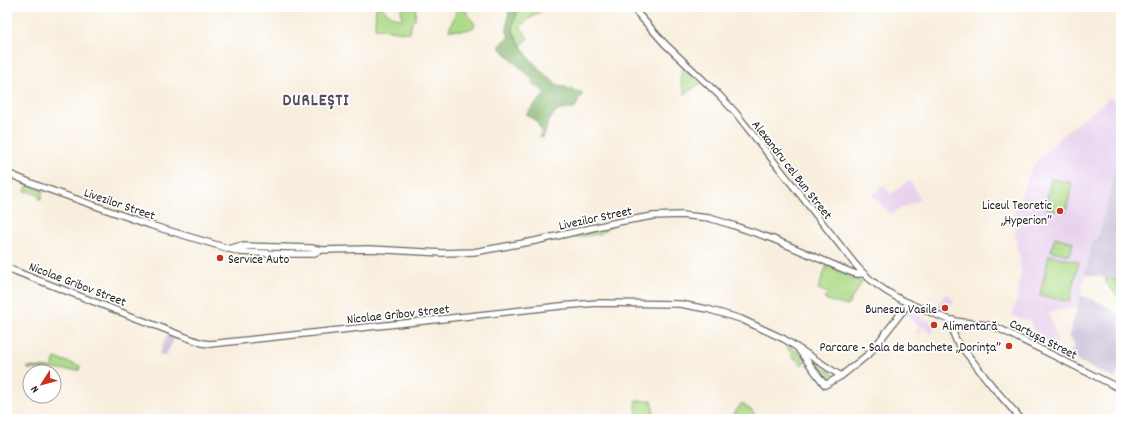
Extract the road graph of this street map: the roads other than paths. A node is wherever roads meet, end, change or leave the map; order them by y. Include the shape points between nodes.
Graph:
1 (632, 7) edge
2 (7, 173) edge
3 (7, 268) edge
4 (863, 274) junction
5 (909, 304) junction
6 (953, 320) junction
7 (797, 347) junction
8 (841, 376) junction
9 (1121, 389) edge
10 (1021, 419) edge

1 - 4 street, Alexandru cel Bun Street via 665,44 735,112
2 - 4 street, Livezilor Street via 150,225 228,249 238,246 474,252 618,222 653,216 681,215 709,218 729,224 773,239 848,271
3 - 7 street, Nicolae Gribov Street via 206,344 561,306 663,304 693,306 741,319
4 - 5 street, Alexandru cel Bun Street
5 - 6 street, Alexandru cel Bun Street
5 - 8 street via 870,353
6 - 9 street, Cartușa Street via 996,326
6 - 10 street via 956,340
7 - 8 street, Nicolae Gribov Street
7 - 8 street, Nicolae Gribov Street via 825,385

